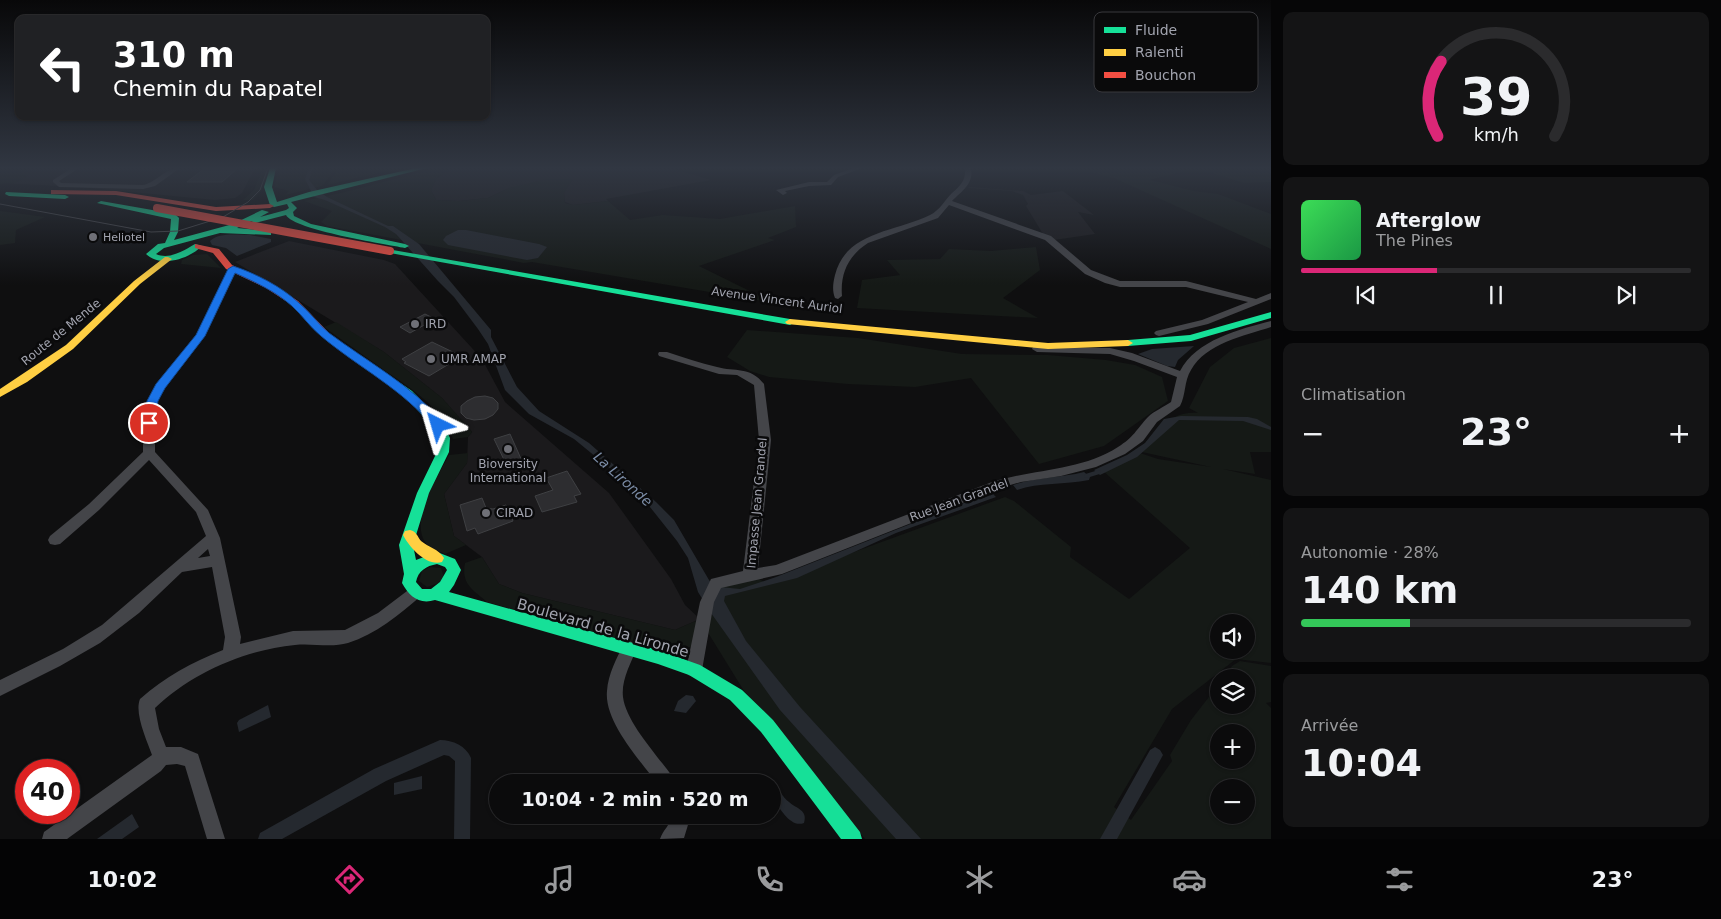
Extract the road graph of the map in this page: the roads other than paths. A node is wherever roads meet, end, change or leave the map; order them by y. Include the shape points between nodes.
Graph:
1 (121, 207) edge
2 (166, 207) edge
3 (210, 207) edge
4 (269, 207) edge
5 (279, 207) junction
6 (943, 207) edge
7 (962, 207) edge
8 (223, 231) junction
9 (185, 240) junction
10 (168, 244) junction
11 (198, 244) junction
12 (216, 251) junction
13 (405, 251) junction
14 (182, 255) junction
15 (432, 257) junction
16 (160, 261) junction
17 (233, 269) junction
18 (838, 296) dead end
19 (1271, 296) edge
20 (1259, 302) junction
21 (1271, 305) edge
22 (1271, 315) edge
23 (1271, 324) edge
24 (1160, 333) junction
25 (909, 335) junction
26 (663, 354) dead end
27 (1183, 376) junction
28 (0, 394) edge
29 (149, 453) junction
30 (410, 535) junction
31 (214, 538) junction
32 (55, 540) dead end
33 (437, 558) junction
34 (218, 560) junction
35 (180, 567) junction
36 (411, 573) junction
37 (750, 575) junction
38 (453, 578) junction
39 (416, 592) junction
40 (435, 594) junction
41 (480, 607) junction
42 (629, 648) junction
43 (230, 655) junction
44 (694, 670) junction
45 (0, 688) edge
46 (161, 757) junction
47 (660, 774) edge
48 (680, 824) edge
49 (51, 839) edge
50 (216, 839) edge
51 (669, 839) edge
52 (853, 839) edge

1 - 10 main road via 176,218
2 - 13 main road, bridge
3 - 4 main road
5 - 8 main road
5 - 9 main road via 244,223
5 - 13 main road via 309,226
6 - 18 street via 935,216 856,247 839,274
7 - 20 street via 1048,238 1088,272 1108,281 1120,284 1186,284
8 - 11 main road via 207,235
8 - 13 main road via 261,232
9 - 10 main road
9 - 11 main road
10 - 16 main road via 151,252 151,256
11 - 12 main road
11 - 14 main road
12 - 14 main road
12 - 17 main road
13 - 15 main road
13 - 15 main road
14 - 16 main road
15 - 24 main road, Avenue Vincent Auriol via 735,310 846,324 1080,339
15 - 25 main road, Avenue Vincent Auriol via 785,322
16 - 28 main road, Route de Mende via 89,330 45,365
17 - 29 street via 200,336 152,401
17 - 30 main road via 269,286 295,304 324,334 408,393 438,425 444,438 443,452 423,493
19 - 20 street, Avenue Vincent Auriol
20 - 24 street, Avenue Vincent Auriol via 1205,322
21 - 24 main road, Avenue Vincent Auriol via 1206,326
22 - 25 main road, Avenue Vincent Auriol via 1191,338 1150,342 1048,346
23 - 27 street, Rue Jean Grandel via 1200,352
25 - 27 street, Avenue Vincent Auriol via 1057,351 1108,351 1127,354
26 - 37 street, Impasse Jean Grandel via 719,371 748,375 759,384 765,440
27 - 37 street, Rue Jean Grandel via 1176,404 1153,418 1139,438 1092,464 996,485 777,570
29 - 31 street via 202,510
29 - 32 street via 94,508
30 - 33 main road via 417,545
30 - 36 main road via 406,545
31 - 34 street
31 - 35 street
33 - 36 main road via 424,561
33 - 38 main road via 450,562
34 - 35 street
34 - 43 street via 233,637
35 - 45 street via 107,630
36 - 39 main road via 409,583
37 - 44 street, Rue Jean Grandel via 716,583 704,614
38 - 40 main road
38 - 41 main road, Boulevard de la Lironde
39 - 40 main road
39 - 43 street via 394,610 346,637 276,640
40 - 41 main road, Boulevard de la Lironde
41 - 42 main road, Boulevard de la Lironde
42 - 44 main road, Boulevard de la Lironde
42 - 47 street via 615,697 630,731
43 - 46 street via 167,686 146,705
44 - 52 main road, Boulevard de la Lironde via 721,685 767,726
46 - 49 street via 155,765
46 - 50 street via 177,754 192,760
48 - 51 street via 678,831

